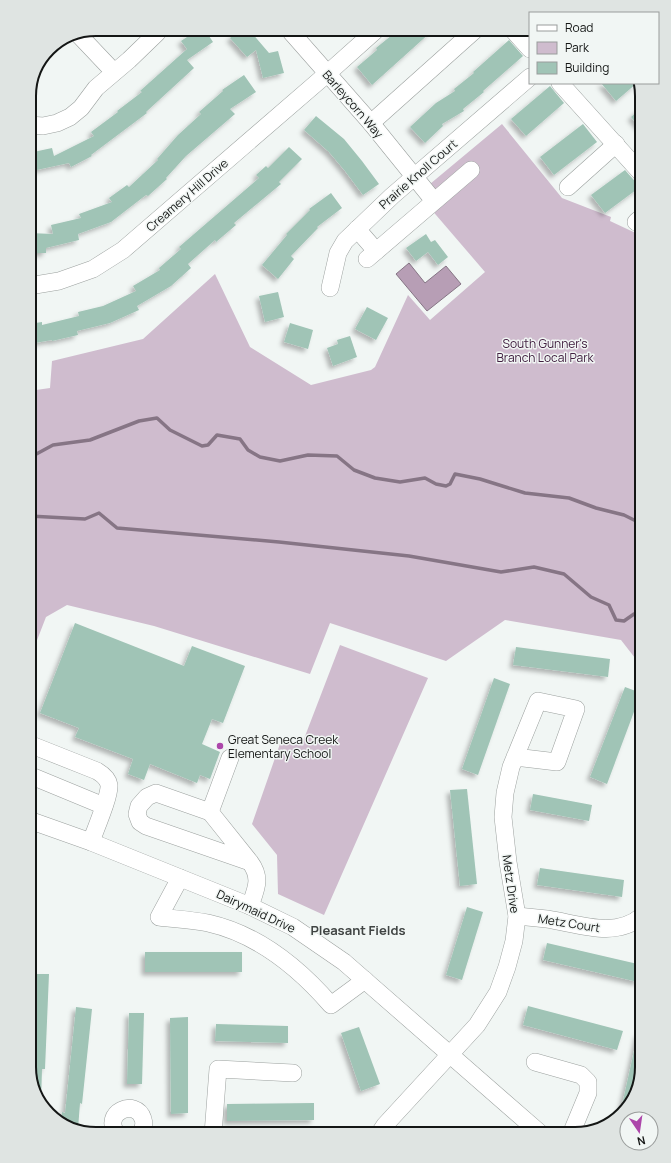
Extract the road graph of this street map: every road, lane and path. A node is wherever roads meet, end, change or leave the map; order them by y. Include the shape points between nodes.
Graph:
1 (154, 36) edge
2 (295, 36) edge
3 (369, 36) edge
4 (468, 36) edge
5 (518, 36) edge
6 (82, 38) edge
7 (529, 48) edge
8 (114, 72) junction
9 (328, 73) junction
10 (529, 78) edge
11 (561, 84) edge
12 (371, 123) junction
13 (36, 126) edge
14 (616, 144) junction
15 (635, 166) edge
16 (471, 170) dead end
17 (415, 176) junction
18 (568, 186) dead end
19 (434, 202) junction
20 (357, 229) junction
21 (36, 285) edge
22 (330, 288) dead end
23 (36, 747) edge
24 (515, 757) dead end
25 (230, 758) dead end
26 (36, 778) edge
27 (104, 806) junction
28 (210, 812) junction
29 (36, 822) edge
30 (91, 842) junction
31 (250, 862) junction
32 (180, 878) junction
33 (250, 906) junction
34 (517, 916) junction
35 (635, 920) edge
36 (365, 980) junction
37 (450, 1055) junction
38 (535, 1062) dead end
39 (293, 1073) dead end
40 (113, 1127) edge
41 (144, 1127) edge
42 (214, 1127) edge
43 (384, 1127) edge
44 (533, 1127) edge
45 (574, 1127) edge

1 - 8 street
2 - 9 street, Barleycorn Way
3 - 9 street, Creamery Hill Drive
4 - 12 street
5 - 7 street
6 - 8 street
8 - 13 street via 70,117 57,123
9 - 12 street, Barleycorn Way
9 - 21 street, Creamery Hill Drive via 123,250 93,270 59,282
10 - 17 street, Prairie Knoll Court
11 - 14 street
12 - 17 street, Barleycorn Way
14 - 15 street
14 - 18 street
16 - 19 street
17 - 19 street, Barleycorn Way
17 - 20 street, Prairie Knoll Court
19 - 20 street via 372,255
20 - 22 street, Prairie Knoll Court via 338,253
23 - 27 street via 97,770 104,776 109,783 109,793
24 - 34 street, Metz Drive via 505,793 503,817
25 - 28 street
26 - 27 street
27 - 30 street
28 - 31 street
28 - 31 street via 156,793 147,797 139,806 137,814 140,822 155,829
29 - 30 street, Dairymaid Drive
30 - 32 street, Dairymaid Drive
31 - 33 street via 258,878
32 - 33 street, Dairymaid Drive
32 - 36 street via 159,917 208,924 240,934 260,944 309,982 331,1005
33 - 36 street, Dairymaid Drive via 293,927 344,962
34 - 35 street, Metz Court via 608,929 625,926
34 - 37 street, Metz Drive via 514,942 498,992 477,1026
36 - 37 street, Dairymaid Drive
37 - 43 street, Metz Drive
37 - 44 street, Dairymaid Drive
38 - 45 street via 581,1075 588,1082 588,1093
39 - 42 street via 218,1069
40 - 41 street via 113,1120 120,1110 132,1108 142,1115

